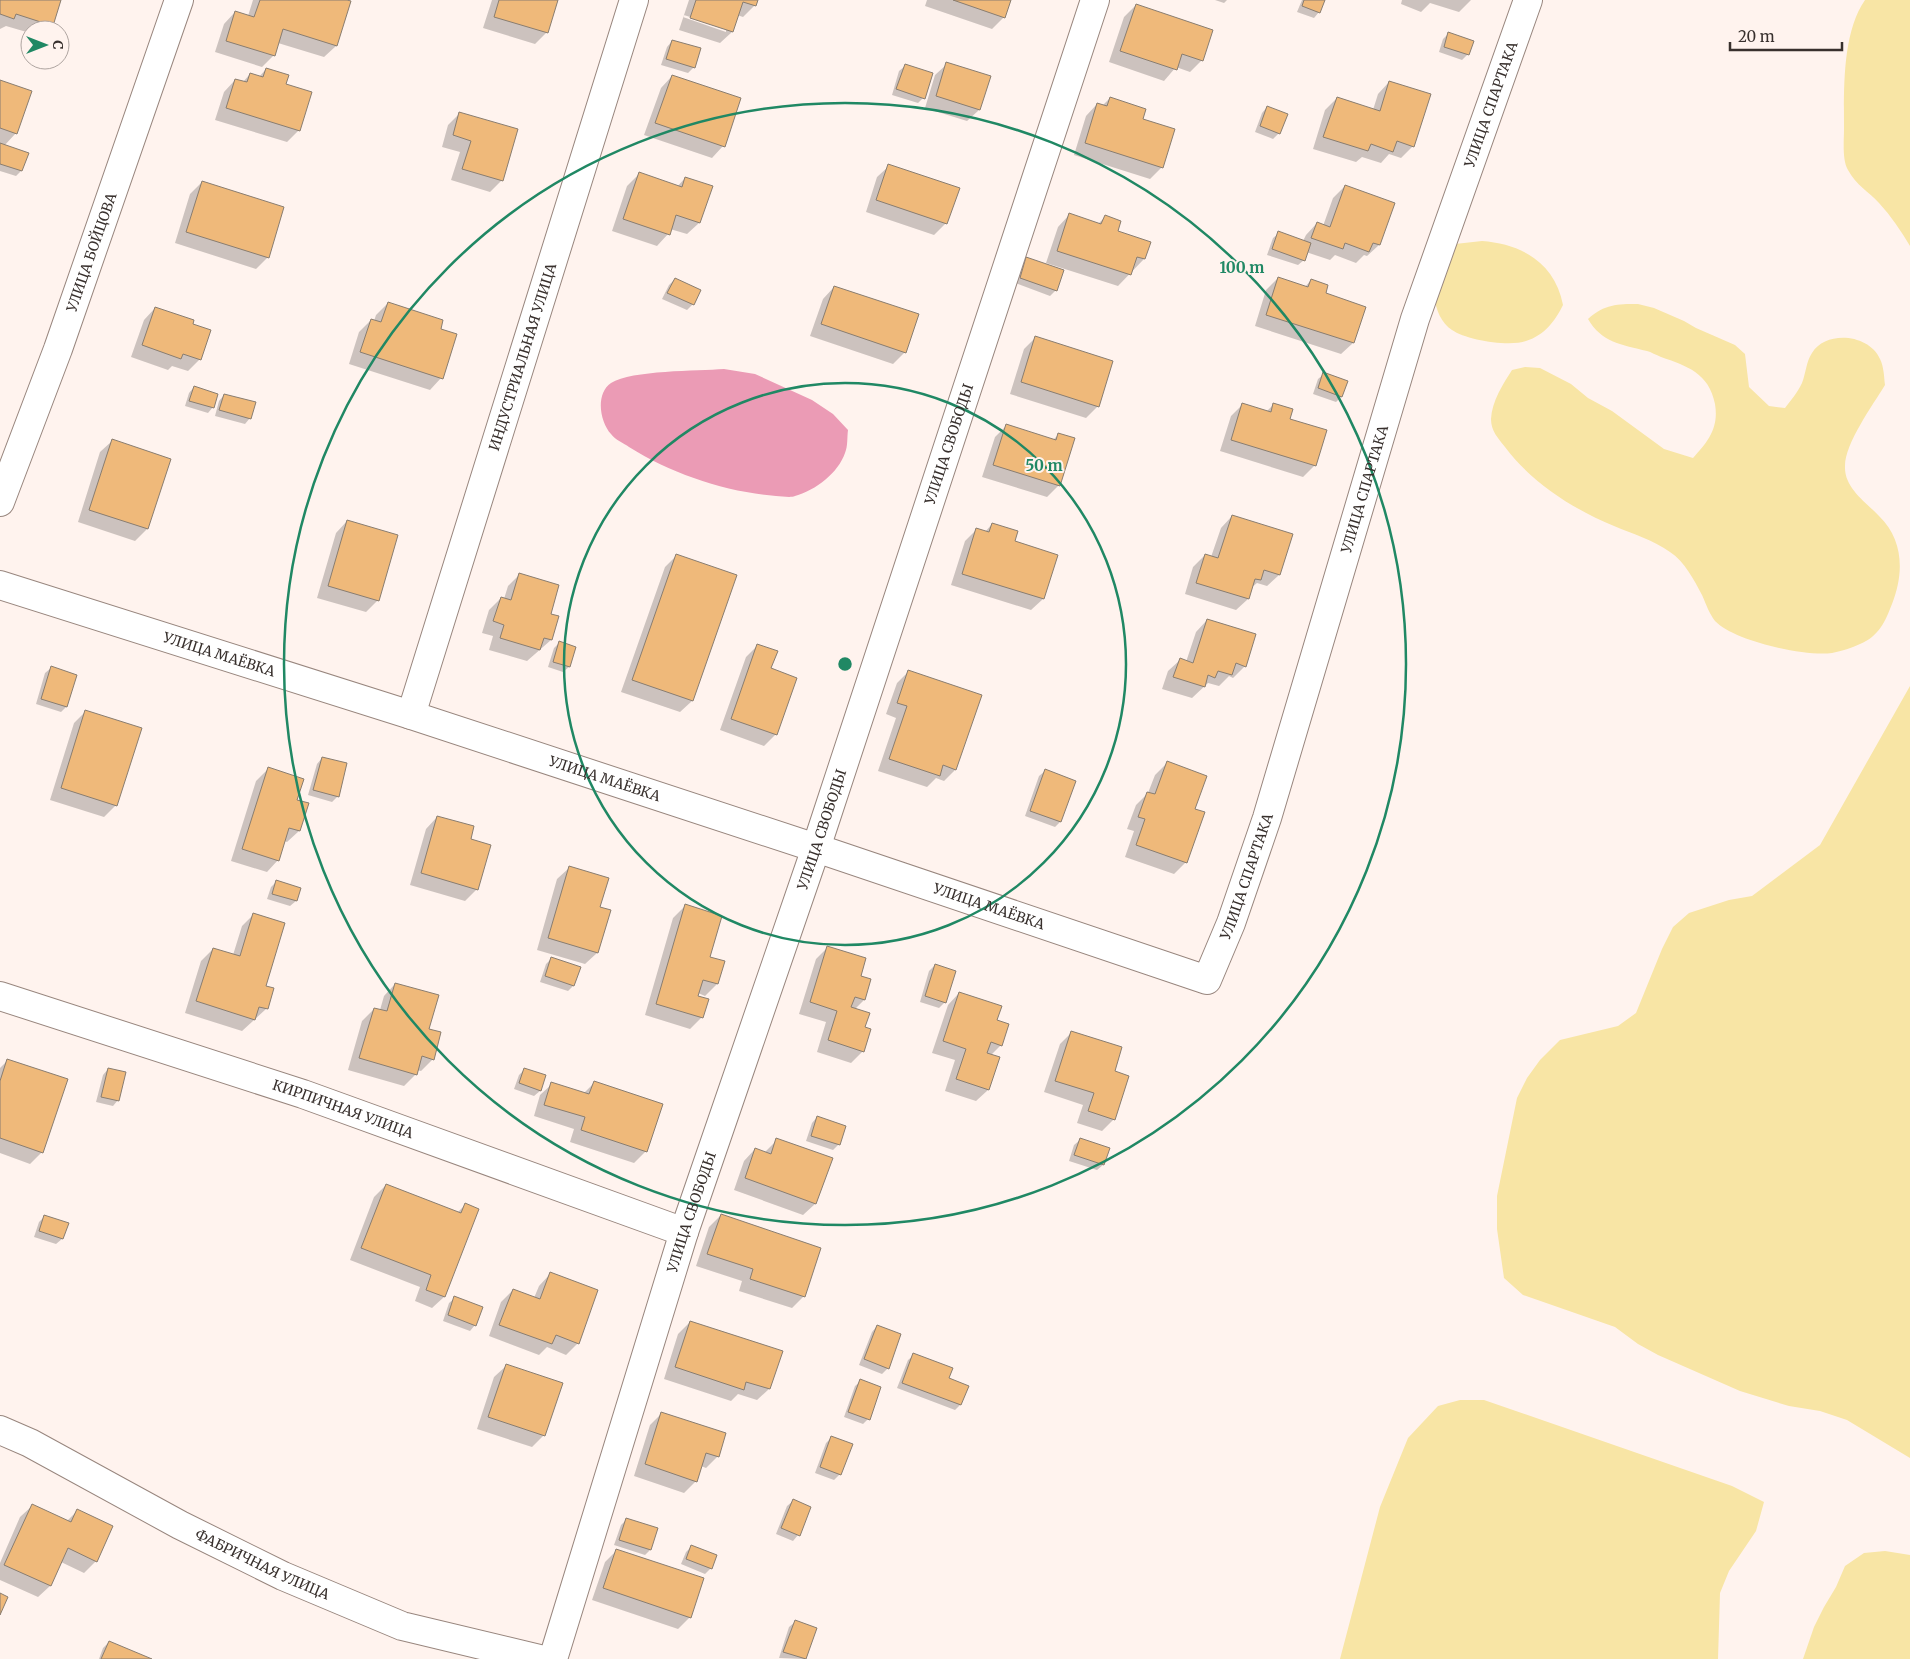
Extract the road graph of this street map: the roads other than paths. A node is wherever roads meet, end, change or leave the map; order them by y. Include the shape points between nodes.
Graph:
1 (180, 0) edge
2 (634, 0) edge
3 (1095, 0) edge
4 (1528, 0) edge
5 (0, 502) edge
6 (0, 585) edge
7 (411, 715) junction
8 (816, 848) junction
9 (1207, 980) joint
10 (0, 996) edge
11 (684, 1232) junction
12 (0, 1430) edge
13 (540, 1659) edge
14 (554, 1659) edge

1 - 5 street, УЛИЦА БОЙЦОВА via 58,349
2 - 7 street, ИНДУСТРИАЛЬНАЯ УЛИЦА
3 - 8 street, УЛИЦА СВОБОДЫ
4 - 9 street, УЛИЦА СПАРТАКА via 1415,319 1267,818 1231,923
6 - 7 street, УЛИЦА МАЁВКА
7 - 8 street, УЛИЦА МАЁВКА
8 - 9 street, УЛИЦА МАЁВКА
8 - 11 street, УЛИЦА СВОБОДЫ
10 - 11 street, КИРПИЧНАЯ УЛИЦА via 303,1094
11 - 14 street, УЛИЦА СВОБОДЫ
12 - 13 street, ФАБРИЧНАЯ УЛИЦА via 30,1442 180,1525 283,1576 402,1626

